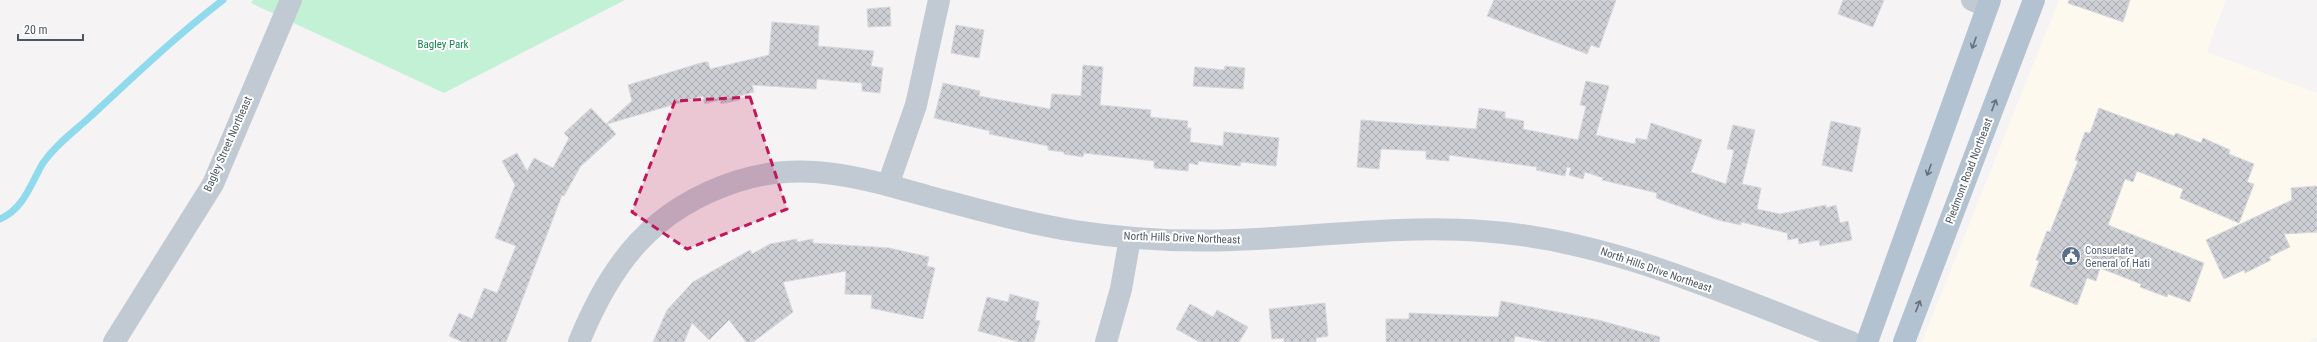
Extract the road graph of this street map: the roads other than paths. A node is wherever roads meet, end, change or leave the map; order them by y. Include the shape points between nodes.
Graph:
1 (291, 0) edge
2 (939, 0) edge
3 (2034, 0) edge
4 (1983, 2) edge
5 (888, 185) junction
6 (1130, 238) junction
7 (114, 342) edge
8 (579, 342) edge
9 (1106, 342) edge
10 (1851, 342) edge
11 (1867, 342) edge
12 (1904, 342) edge

1 - 7 street, Bagley Street Northeast via 213,184
2 - 5 street via 916,105
12 -> 3 main road, Piedmont Road Northeast
4 -> 11 main road
5 - 6 street, North Hills Drive Northeast via 1019,221
5 - 8 street, North Hills Drive Northeast via 846,175 810,171 767,174 705,194 674,212 646,234 621,261 606,284
6 - 9 street via 1121,289
6 - 10 street, North Hills Drive Northeast via 1228,240 1435,229 1533,236 1583,246 1638,262

